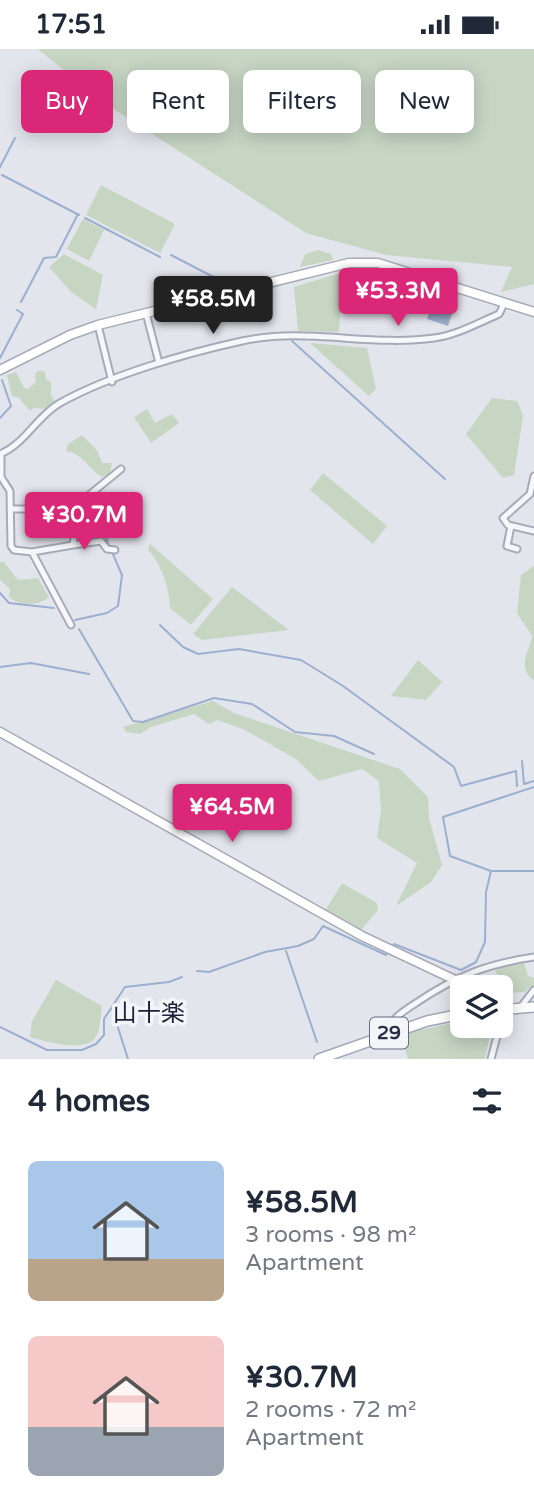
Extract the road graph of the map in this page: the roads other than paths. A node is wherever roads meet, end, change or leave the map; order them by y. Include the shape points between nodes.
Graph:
1 (504, 304) junction
2 (534, 312) edge
3 (146, 313) junction
4 (98, 325) junction
5 (159, 363) junction
6 (0, 370) edge
7 (112, 382) junction
8 (1, 455) edge
9 (121, 469) dead end
10 (534, 476) edge
11 (532, 495) edge
12 (10, 509) junction
13 (67, 509) junction
14 (511, 526) junction
15 (534, 531) edge
16 (74, 545) junction
17 (517, 549) dead end
18 (115, 550) dead end
19 (32, 552) junction
20 (71, 625) dead end
21 (0, 732) edge
22 (534, 957) edge
23 (464, 975) edge
24 (450, 978) edge
25 (450, 981) edge
26 (534, 990) edge
27 (534, 1007) edge
28 (520, 1008) junction
29 (513, 1009) edge
30 (450, 1017) edge
31 (386, 1034) junction
32 (496, 1038) edge
33 (319, 1059) edge
34 (491, 1059) edge

1 - 2 street
1 - 3 street via 396,268 362,263 328,267
1 - 5 street via 499,314 436,338 404,341 286,334
3 - 4 street
3 - 5 street
4 - 6 street
4 - 7 street
5 - 7 street
7 - 8 street via 60,403
8 - 12 street via 0,471 10,491
9 - 13 street
10 - 11 street
11 - 14 street via 504,515
12 - 13 street
12 - 19 street via 11,546
13 - 16 street via 75,530
14 - 15 street
14 - 17 street via 507,547
16 - 18 street via 101,541
16 - 19 street
19 - 20 street
21 - 24 street via 362,936
22 - 23 street via 499,962
25 - 31 street via 403,1011
26 - 28 street
27 - 28 main road
28 - 29 main road
30 - 31 main road, 29
31 - 33 main road, 29
32 - 34 street

